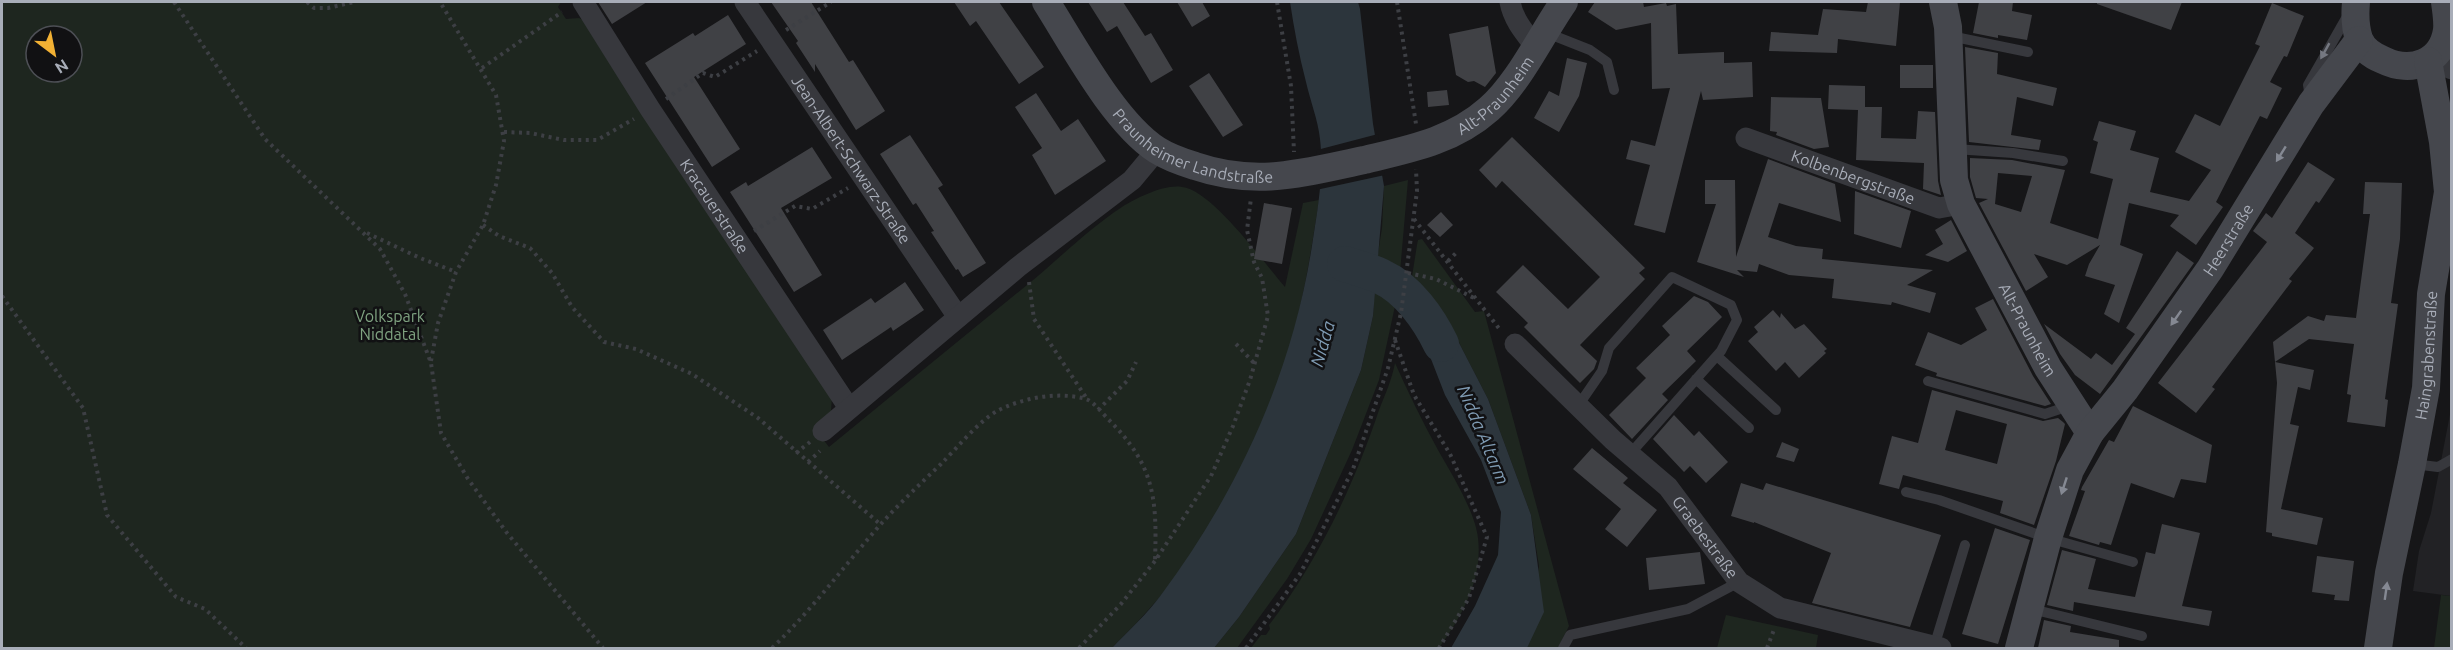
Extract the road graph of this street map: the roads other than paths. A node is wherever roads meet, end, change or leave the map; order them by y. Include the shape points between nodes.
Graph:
1 (583, 2) edge
2 (746, 2) edge
3 (1046, 2) edge
4 (1510, 2) edge
5 (1564, 2) edge
6 (1943, 2) edge
7 (2356, 2) edge
8 (2448, 21) edge
9 (1539, 39) junction
10 (2359, 40) junction
11 (1948, 45) junction
12 (2028, 52) dead end
13 (2436, 63) edge
14 (1614, 90) dead end
15 (2311, 104) junction
16 (1746, 138) dead end
17 (1952, 148) junction
18 (1157, 150) junction
19 (1407, 158) joint
20 (2063, 161) dead end
21 (2450, 187) edge
22 (1961, 204) junction
23 (958, 317) junction
24 (1515, 344) road end
25 (1717, 356) junction
26 (1696, 379) junction
27 (1928, 381) dead end
28 (2073, 405) junction
29 (1578, 406) junction
30 (849, 408) junction
31 (1776, 410) dead end
32 (1749, 429) dead end
33 (823, 431) dead end
34 (2090, 433) junction
35 (1630, 454) junction
36 (2451, 459) edge
37 (2412, 464) junction
38 (1906, 492) dead end
39 (2048, 538) junction
40 (1965, 545) dead end
41 (2133, 562) dead end
42 (1739, 582) junction
43 (2029, 608) junction
44 (2142, 636) dead end
45 (1888, 642) edge
46 (1563, 648) edge
47 (1937, 648) edge
48 (2019, 648) edge
49 (2378, 648) edge

1 - 30 street, Kracauerstraße via 650,110
2 - 23 street, Jean-Albert-Schwarz-Straße
3 - 18 main road, Praunheimer Landstraße via 1112,104
4 - 9 street via 1523,31
5 - 9 main road, Alt-Praunheim
6 - 11 main road, Alt-Praunheim
7 - 10 main road
7 -> 15 lane via 2308,85
8 - 13 main road
9 - 14 lane via 1590,50 1607,62
9 - 19 main road, Alt-Praunheim via 1500,98 1467,126
10 - 13 main road via 2367,51 2393,65
10 - 15 main road, Heerstraße
11 - 12 lane via 1960,38
11 - 17 main road, Alt-Praunheim
13 - 21 main road, Haingrabenstraße
15 -> 34 main road, Heerstraße via 2210,269 2121,396
16 - 22 street, Kolbenbergstraße via 1939,208
17 - 20 lane
17 - 22 main road, Alt-Praunheim via 1954,180
18 - 19 main road, Praunheimer Landstraße via 1210,171 1253,177 1294,168
18 - 23 street via 1132,180
21 - 37 main road, Haingrabenstraße via 2431,294 2426,387
22 - 28 main road, Alt-Praunheim via 2048,368
23 - 30 street
24 - 29 street, Graebestraße
25 - 26 lane
25 - 29 lane via 1737,320 1731,305 1672,277 1609,348 1602,371
25 - 31 lane
26 - 32 lane
26 - 35 lane
27 - 28 lane via 2045,414
28 - 34 main road, Alt-Praunheim
29 - 35 street, Graebestraße
30 - 33 street
34 -> 39 main road via 2070,470
35 - 42 street, Graebestraße via 1668,487
36 - 37 lane via 2438,467
49 -> 37 main road, Haingrabenstraße
38 - 39 lane
39 - 41 lane
39 - 43 main road
40 - 47 lane
42 - 45 street, Graebestraße via 1780,609
42 - 46 lane via 1688,609 1570,634
43 - 44 lane
43 - 48 main road
45 - 47 street, Graebestraße

